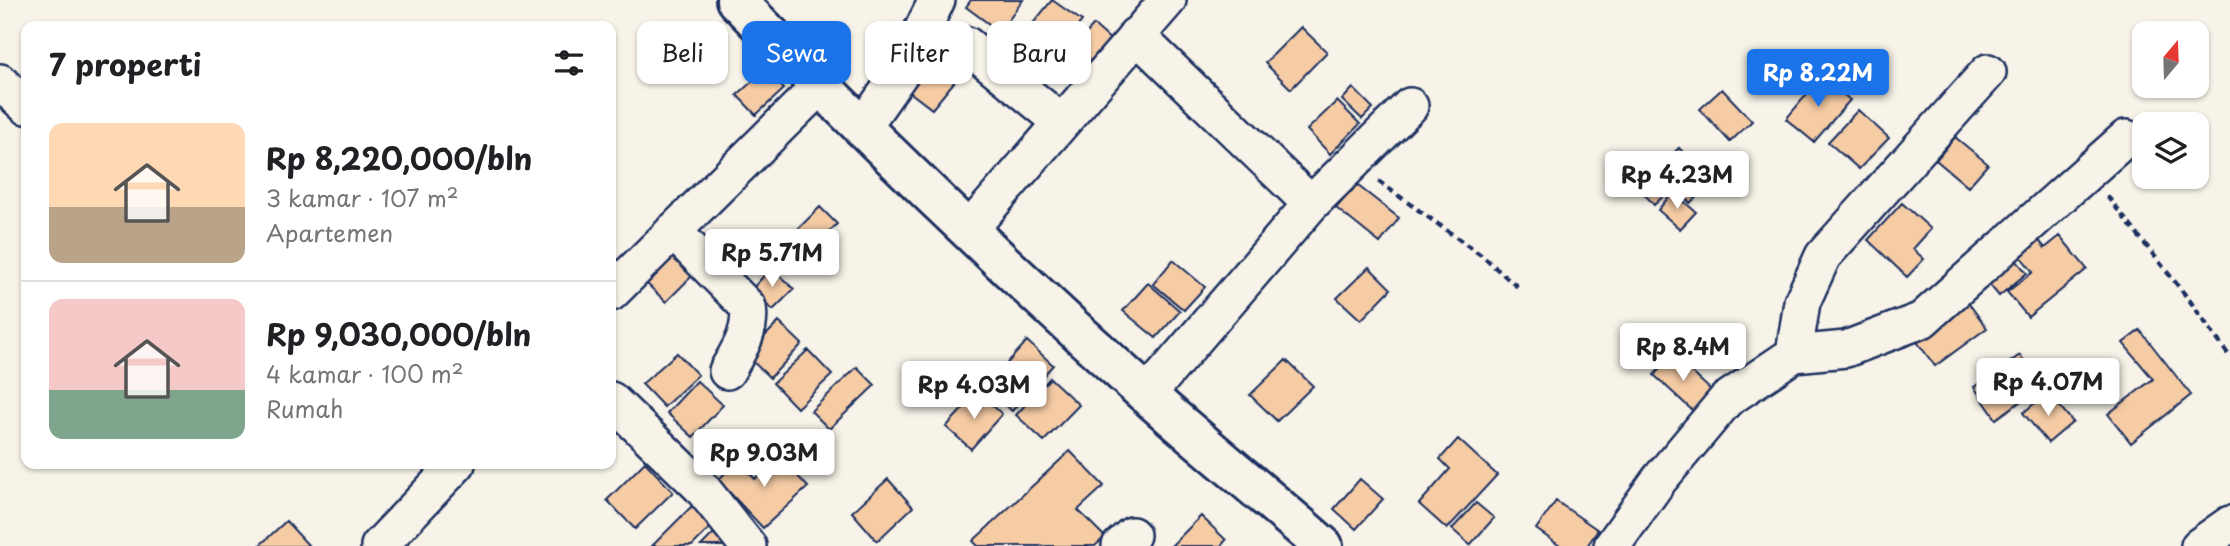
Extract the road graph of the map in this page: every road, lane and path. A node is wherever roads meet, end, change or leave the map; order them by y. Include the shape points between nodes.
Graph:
1 (736, 0) edge
2 (937, 0) edge
3 (1168, 0) edge
4 (1136, 35) junction
5 (973, 51) edge
6 (1988, 72) dead end
7 (0, 82) edge
8 (820, 86) junction
9 (21, 101) edge
10 (1410, 106) dead end
11 (1061, 122) junction
12 (862, 128) junction
13 (2126, 138) dead end
14 (1352, 162) junction
15 (2087, 171) junction
16 (1311, 204) junction
17 (969, 230) junction
18 (673, 232) junction
19 (616, 288) edge
20 (1520, 289) dead end
21 (1794, 354) junction
22 (2230, 357) edge
23 (727, 371) dead end
24 (1147, 395) junction
25 (616, 405) edge
26 (452, 469) edge
27 (2230, 524) edge
28 (379, 546) edge
29 (748, 546) edge
30 (1323, 546) edge
31 (1612, 546) edge
32 (2199, 546) edge

1 - 8 street
2 - 12 street via 902,71
3 - 4 street
4 - 11 street
4 - 16 street
5 - 11 street
6 - 21 street via 1823,257 1802,302
7 - 9 street
8 - 12 street
8 - 18 street
10 - 14 street
11 - 17 street
12 - 17 street
13 - 15 street
14 - 16 street
14 - 20 path via 1481,255
15 - 21 street via 1922,320 1846,349
15 - 22 path
16 - 24 street
17 - 24 street
18 - 19 street
18 - 23 street via 748,307 750,320 743,343
21 - 31 street via 1726,400 1659,480
24 - 30 street
25 - 29 street via 701,487
26 - 28 street
27 - 32 street

